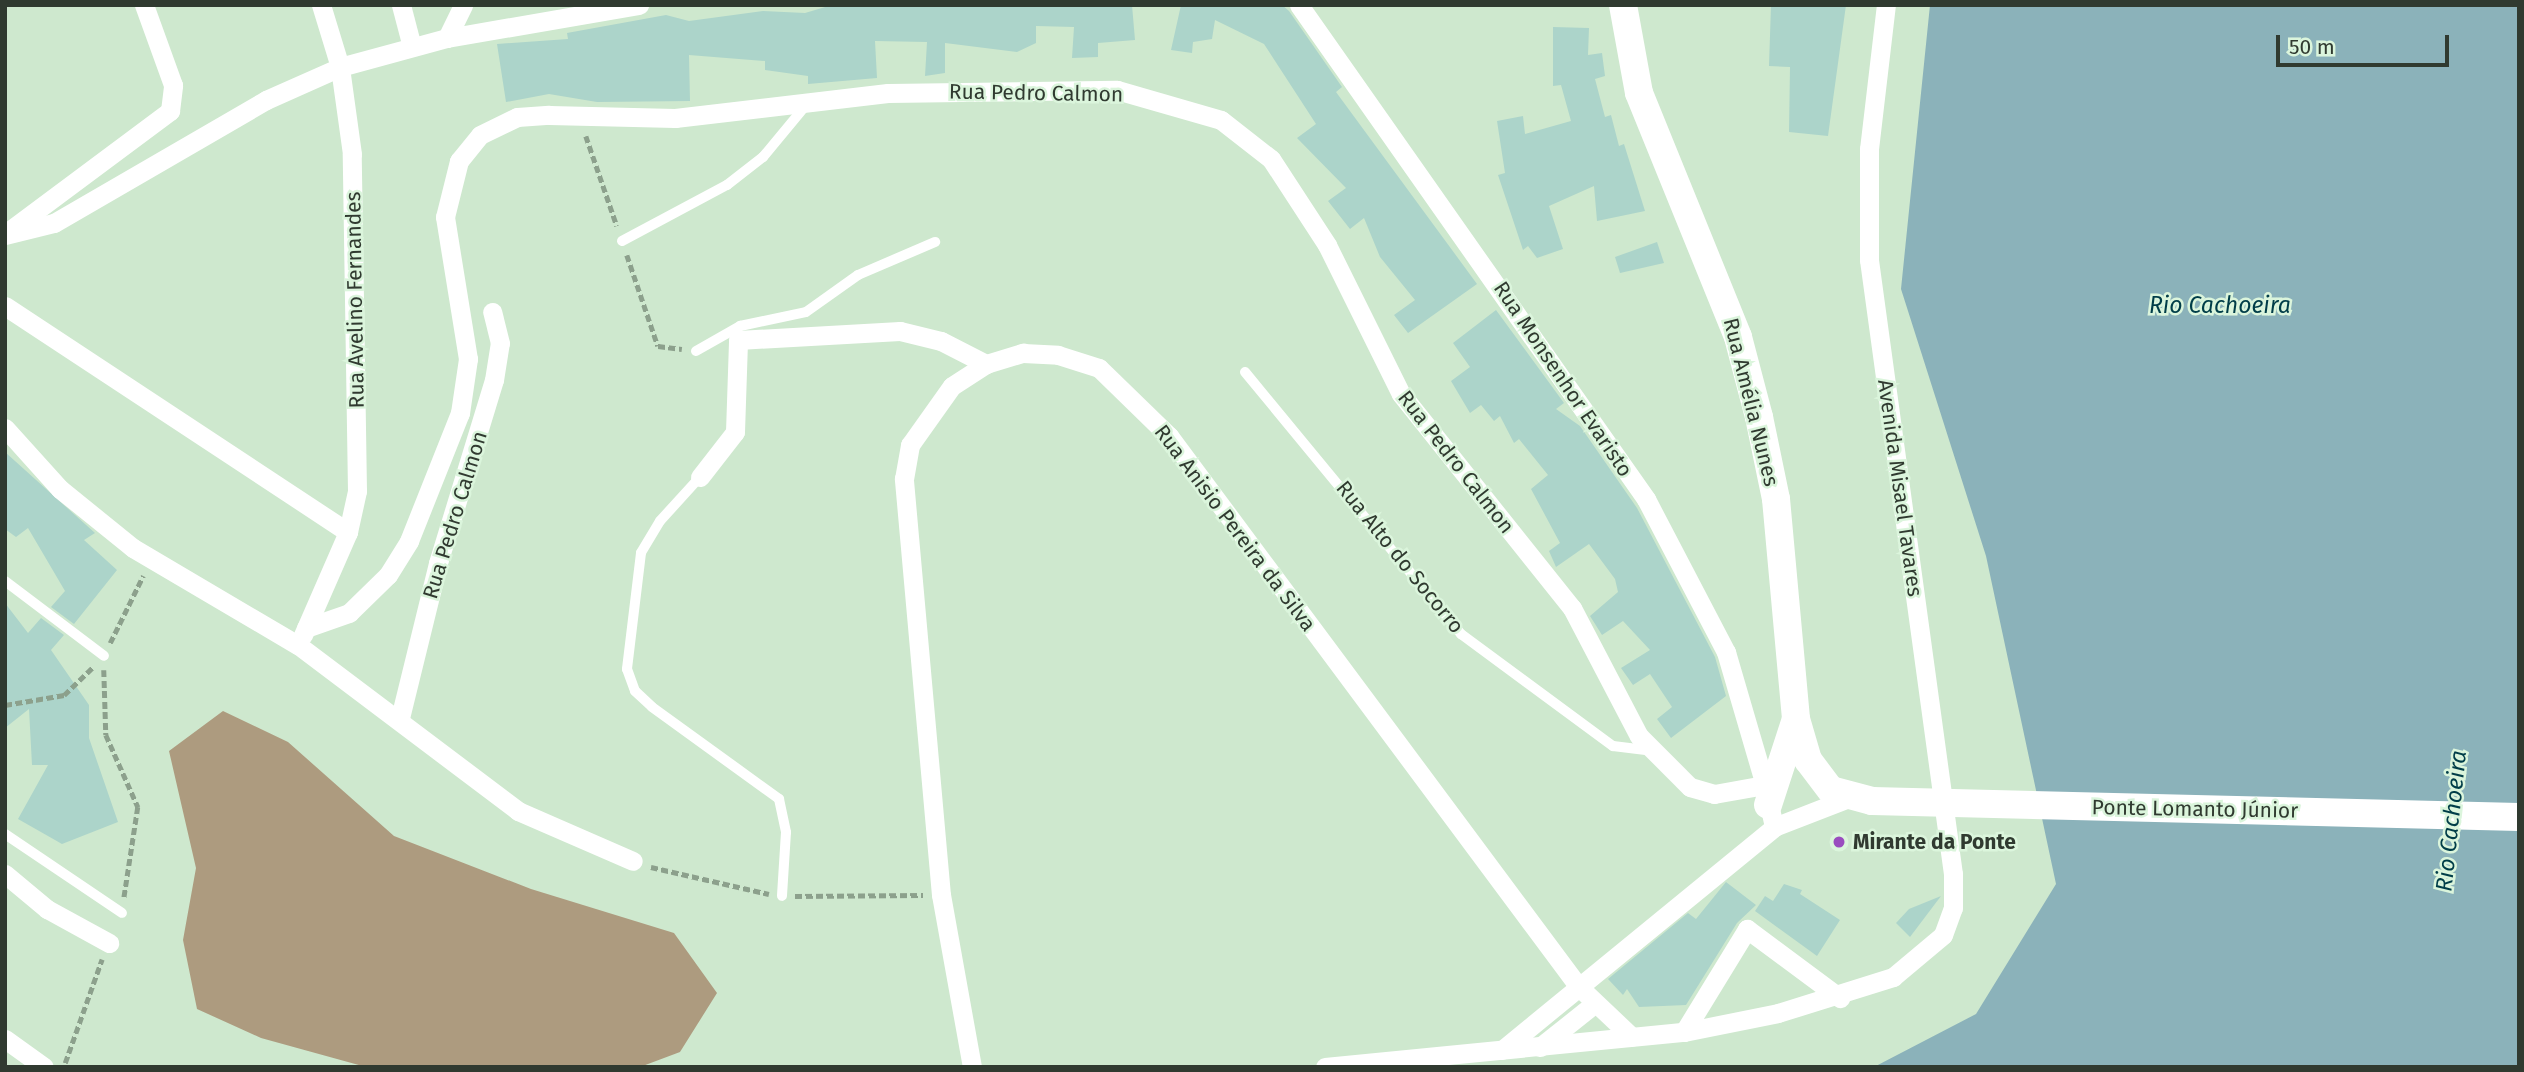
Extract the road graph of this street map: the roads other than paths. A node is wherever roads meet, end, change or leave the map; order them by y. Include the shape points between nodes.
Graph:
1 (144, 5) edge
2 (321, 5) edge
3 (401, 5) edge
4 (463, 5) edge
5 (639, 5) edge
6 (1299, 5) edge
7 (1623, 5) edge
8 (1885, 5) edge
9 (447, 38) junction
10 (412, 47) junction
11 (340, 67) junction
12 (810, 101) junction
13 (5, 235) edge
14 (622, 241) dead end
15 (934, 242) dead end
16 (5, 306) edge
17 (492, 312) dead end
18 (696, 351) dead end
19 (986, 365) junction
20 (1245, 372) dead end
21 (5, 428) edge
22 (700, 477) joint
23 (348, 532) junction
24 (5, 581) edge
25 (302, 637) junction
26 (104, 656) road end
27 (400, 718) junction
28 (1796, 719) junction
29 (1652, 751) junction
30 (1859, 800) junction
31 (1769, 806) junction
32 (2519, 817) edge
33 (5, 834) edge
34 (633, 861) dead end
35 (5, 874) edge
36 (782, 896) dead end
37 (122, 913) road end
38 (109, 943) road end
39 (1578, 986) junction
40 (1840, 998) junction
41 (1594, 1004) junction
42 (1684, 1032) junction
43 (1632, 1037) junction
44 (5, 1039) edge
45 (1539, 1048) junction
46 (1502, 1050) junction
47 (44, 1067) edge
48 (972, 1067) edge
49 (1325, 1067) edge

1 - 13 street via 173,85 170,111
2 - 11 street, Rua Avelino Fernandes
3 - 10 street
4 - 9 street
5 - 9 street
6 - 31 street, Rua Monsenhor Evaristo via 1646,499 1726,652
7 - 28 main road, Rua Amélia Nunes via 1639,93 1738,337 1759,417 1776,499
8 - 40 street, Avenida Misael Tavares via 1869,149 1869,260 1953,874 1953,908 1943,935 1920,960
9 - 10 street
10 - 11 street
11 - 13 street via 266,100 54,223
11 - 23 street, Rua Avelino Fernandes via 352,154 357,310 357,491
12 - 14 lane via 763,157 727,185
12 - 25 street, Rua Pedro Calmon via 675,118 517,117 480,135 459,161 445,217 468,359 460,413 409,541 387,575 349,613
12 - 29 street, Rua Pedro Calmon via 968,89 1117,90 1221,120 1245,135 1271,159 1326,245 1401,394 1572,608
15 - 18 lane via 859,275 806,312 740,326
16 - 23 street
17 - 27 street, Rua Pedro Calmon via 501,351 438,563
19 - 22 street via 941,341 900,331 738,340 735,432
19 - 39 street, Rua Anisio Pereira da Silva via 1023,353 1089,365 1169,436
19 - 48 street, Rua Anisio Pereira da Silva via 928,413 911,444 904,479 941,895
20 - 29 lane, Rua Alto do Socorro via 1461,634 1613,746
21 - 25 street via 60,489 152,559
22 - 36 lane via 660,521 642,553 627,669 635,691 652,707 779,799 786,832
23 - 25 street, Rua Avelino Fernandes
24 - 26 lane
25 - 27 street
27 - 34 street via 464,775 518,811
28 - 30 main road, Rua Amélia Nunes via 1814,770
28 - 31 main road
29 - 31 street, Rua Pedro Calmon via 1690,787
30 - 31 street
30 - 32 main road, Ponte Lomanto Júnior
31 - 39 street
33 - 37 lane
35 - 38 street via 47,909
39 - 41 street, Rua Anisio Pereira da Silva
39 - 46 street
40 - 42 street
40 - 42 street via 1746,929
41 - 43 street, Rua Anisio Pereira da Silva
41 - 45 street
42 - 43 street
43 - 45 street
44 - 47 street
45 - 46 street
46 - 49 street

